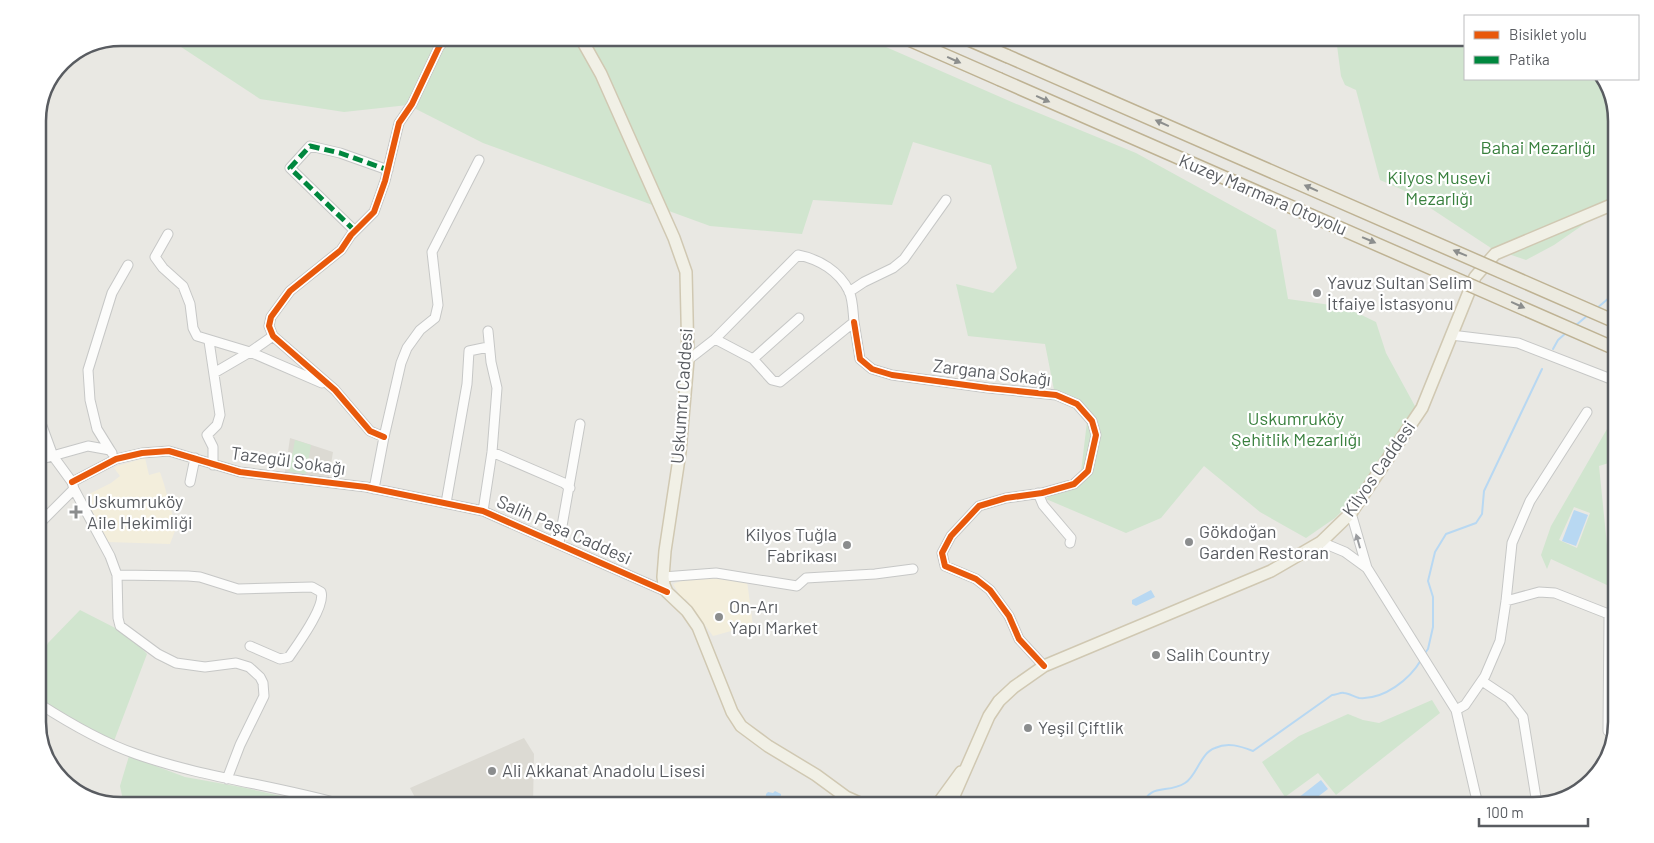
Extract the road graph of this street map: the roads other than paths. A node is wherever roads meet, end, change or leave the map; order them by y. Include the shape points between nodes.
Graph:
1 (441, 46) edge
2 (585, 46) edge
3 (924, 46) edge
4 (984, 46) edge
5 (479, 160) dead end
6 (388, 170) junction
7 (946, 200) dead end
8 (1608, 206) edge
9 (355, 231) junction
10 (168, 234) dead end
11 (128, 265) dead end
12 (849, 292) junction
13 (799, 318) dead end
14 (1608, 319) edge
15 (854, 322) junction
16 (488, 331) dead end
17 (1451, 335) junction
18 (273, 336) junction
19 (715, 339) junction
20 (210, 341) junction
21 (1608, 345) edge
22 (488, 347) junction
23 (250, 352) junction
24 (753, 359) junction
25 (688, 360) junction
26 (214, 373) junction
27 (1608, 378) edge
28 (331, 387) junction
29 (1587, 412) dead end
30 (580, 424) dead end
31 (46, 437) edge
32 (384, 437) junction
33 (110, 450) junction
34 (492, 452) junction
35 (53, 456) junction
36 (46, 458) edge
37 (195, 458) junction
38 (116, 459) junction
39 (213, 465) junction
40 (190, 482) dead end
41 (73, 485) junction
42 (570, 488) junction
43 (374, 489) junction
44 (1038, 493) junction
45 (446, 503) junction
46 (483, 511) junction
47 (1351, 513) junction
48 (46, 516) edge
49 (1321, 542) junction
50 (559, 543) junction
51 (1070, 543) dead end
52 (1367, 568) junction
53 (913, 569) dead end
54 (117, 575) junction
55 (663, 578) junction
56 (667, 592) junction
57 (1506, 600) junction
58 (1608, 613) edge
59 (250, 646) dead end
60 (1044, 666) junction
61 (1482, 681) junction
62 (46, 708) edge
63 (1456, 710) junction
64 (967, 766) junction
65 (227, 780) junction
66 (313, 797) edge
67 (848, 797) edge
68 (943, 797) edge
69 (954, 797) edge
70 (1475, 797) edge
71 (1536, 797) edge

1 - 6 street via 400,123
2 - 25 main road, Uskumru Caddesi via 605,83 686,272
3 -> 21 highway, Kuzey Marmara Otoyolu, bridge
14 -> 4 highway, Kuzey Marmara Otoyolu, bridge
5 - 32 street via 432,252 438,305 435,318 420,330 401,364
6 - 9 street via 380,201
6 - 9 street via 310,146 290,168
7 - 12 street via 904,259
8 - 17 main road, Kilyos Caddesi via 1495,254 1475,277
9 - 18 street via 341,250 290,291 272,317 269,326
10 - 20 street via 156,257 183,286 197,336
11 - 33 street via 112,293 88,370 90,400 97,429
12 - 15 street, Zargana Sokağı
12 - 19 street via 836,273 813,258 798,255
13 - 24 street
15 - 24 street via 780,382 772,380
15 - 44 street, Zargana Sokağı via 860,359 872,369 892,375 1056,395 1077,404 1092,421 1096,435 1088,471 1074,484
16 - 22 street
17 - 27 street via 1518,343
17 - 47 main road, Kilyos Caddesi via 1422,408
18 - 23 street
18 - 28 street
19 - 24 street
19 - 25 street
20 - 23 street
20 - 26 street
22 - 34 street via 497,388
22 - 45 street via 469,350 467,384
23 - 26 street
23 - 28 street
25 - 55 main road, Uskumru Caddesi via 683,428
26 - 39 street via 220,415 217,425 207,435 213,447
28 - 32 street via 370,431
29 - 57 street via 1530,500 1512,544
30 - 42 street
31 - 35 street
32 - 43 street
33 - 35 street via 88,446
33 - 38 street
34 - 42 street
34 - 46 street
35 - 36 street
35 - 41 street
37 - 38 street, Tazegül Sokağı via 169,451
37 - 39 street, Tazegül Sokağı
37 - 40 street
38 - 41 street, Tazegül Sokağı
39 - 43 street, Tazegül Sokağı via 240,472
41 - 48 street, Tazegül Sokağı
41 - 54 street
42 - 50 street
43 - 45 street, Tazegül Sokağı
44 - 51 street via 1043,505 1071,538
44 - 60 street, Zargana Sokağı via 979,506 951,536 942,553 945,566 976,579 990,590 1009,616 1018,639
45 - 46 street, Salih Paşa Caddesi
46 - 50 street, Salih Paşa Caddesi
47 - 49 main road, Kilyos Caddesi
52 -> 47 street
49 - 52 street via 1345,552
49 - 60 main road, Kilyos Caddesi via 1271,571
50 - 56 street, Salih Paşa Caddesi
52 - 63 street
53 - 55 street via 806,578 797,586 716,573
54 - 59 street via 188,576 238,589 312,587 320,592 322,598 315,614 289,657 280,659
54 - 65 street via 120,626 158,654 176,663 195,666 242,664 260,677 264,696
55 - 56 main road, Uskumru Caddesi
56 - 67 main road, Salih Paşa Caddesi via 698,627 732,712 741,726
57 - 58 street via 1539,592 1555,593
57 - 61 street via 1500,641
60 - 64 main road, Kilyos Caddesi via 999,701
61 - 63 street via 1465,704
61 - 71 street via 1509,699 1524,717
62 - 65 street via 81,730 136,754
63 - 70 street
64 - 68 main road
64 - 69 main road
65 - 66 street

